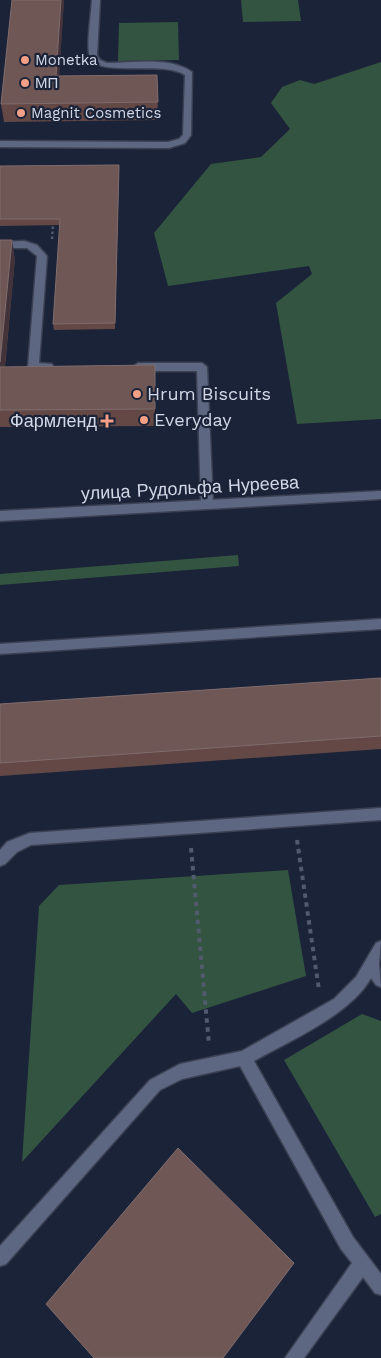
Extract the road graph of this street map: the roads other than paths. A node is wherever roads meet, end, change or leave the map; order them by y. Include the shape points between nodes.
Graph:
1 (96, 0) edge
2 (0, 144) edge
3 (0, 245) edge
4 (62, 367) edge
5 (122, 367) edge
6 (381, 495) edge
7 (207, 504) junction
8 (0, 516) edge
9 (381, 624) edge
10 (0, 649) edge
11 (381, 814) edge
12 (0, 859) edge
13 (381, 948) edge
14 (371, 964) junction
15 (381, 980) edge
16 (244, 1058) junction
17 (0, 1258) edge
18 (362, 1264) junction
19 (381, 1287) edge
20 (294, 1358) edge

1 - 2 street via 93,55 96,62 106,66 173,66 184,69 188,74 187,135 182,141 169,145
3 - 4 street via 30,244 42,256 32,367
5 - 7 street via 202,368
6 - 7 street, улица Рудольфа Нуреева
7 - 8 street, улица Рудольфа Нуреева
9 - 10 street
11 - 12 street via 30,839 12,847
13 - 14 street
14 - 15 street
14 - 16 street via 353,991 339,1004
16 - 17 street via 180,1072 155,1085
16 - 18 street via 347,1243
18 - 19 street
18 - 20 street

